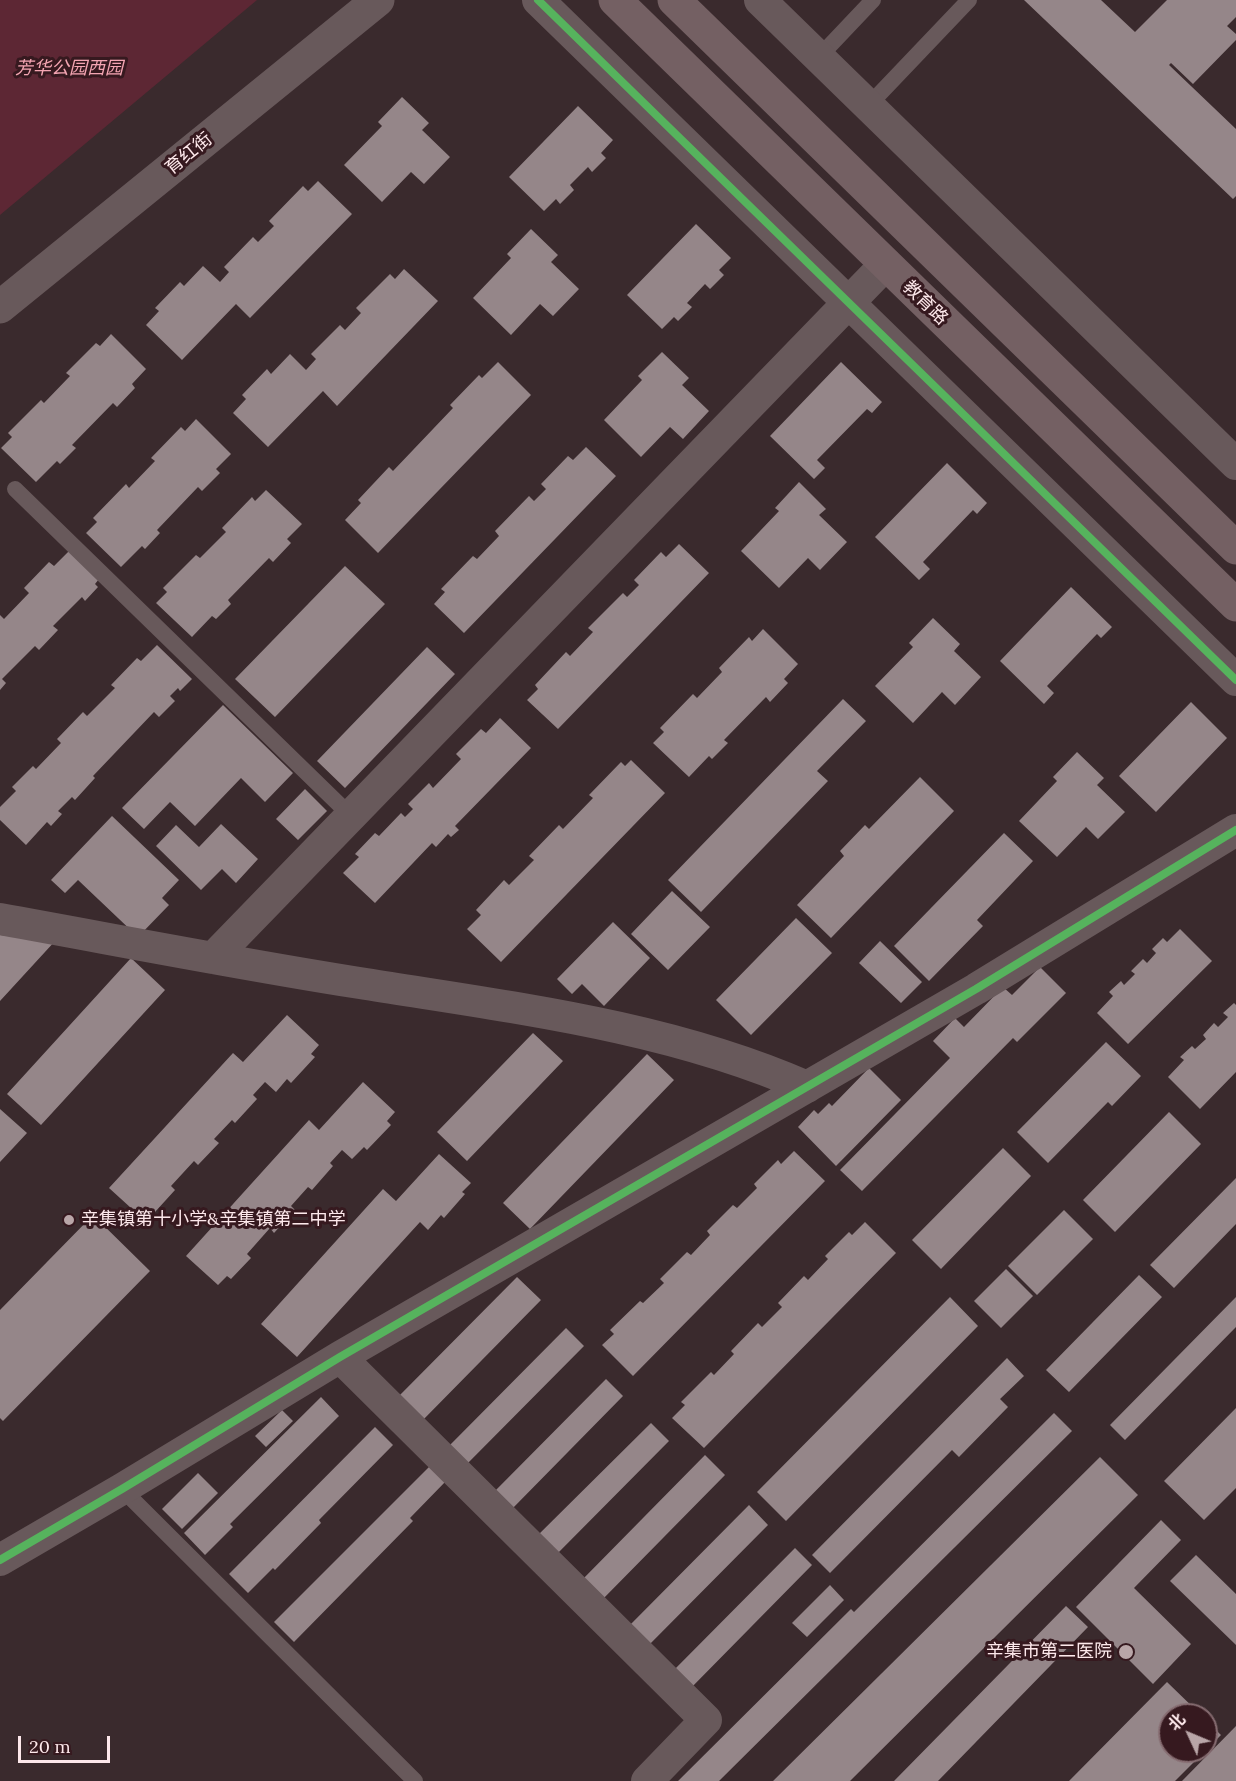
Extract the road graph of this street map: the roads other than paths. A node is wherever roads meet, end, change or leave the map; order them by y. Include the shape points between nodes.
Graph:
1 (378, 0) edge
2 (538, 0) edge
3 (615, 0) edge
4 (674, 0) edge
5 (760, 0) edge
6 (873, 0) edge
7 (969, 0) edge
8 (819, 57) junction
9 (868, 106) junction
10 (886, 264) junction
11 (849, 303) junction
12 (0, 307) edge
13 (1236, 464) edge
14 (15, 489) dead end
15 (1236, 548) edge
16 (1236, 605) edge
17 (1236, 680) edge
18 (351, 816) junction
19 (1236, 830) edge
20 (0, 919) edge
21 (213, 958) junction
22 (807, 1087) junction
23 (340, 1357) junction
24 (122, 1489) junction
25 (0, 1560) edge
26 (415, 1781) edge
27 (647, 1781) edge

1 - 12 street, 育红街
2 - 11 street
3 - 10 main road, 教育路
4 - 15 main road
5 - 8 street
6 - 8 lane
7 - 9 lane
8 - 9 street
9 - 13 street
10 - 11 street
10 - 16 main road, 教育路
11 - 17 street
11 - 18 street
14 - 18 lane
18 - 21 street
19 - 22 street
20 - 21 street
21 - 22 street via 566,1016 675,1041
22 - 23 street
23 - 24 street
23 - 27 street via 706,1720
24 - 25 street
24 - 26 lane

